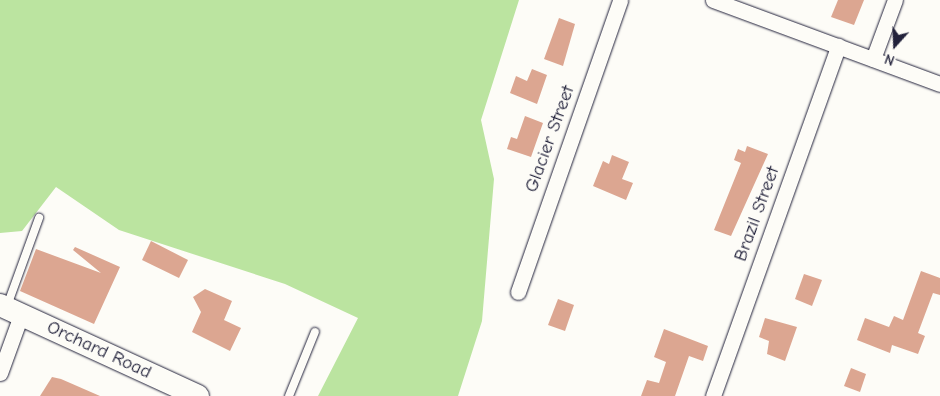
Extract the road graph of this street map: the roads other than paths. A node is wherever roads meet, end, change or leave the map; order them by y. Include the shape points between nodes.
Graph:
1 (620, 0) edge
2 (713, 0) edge
3 (895, 0) edge
4 (838, 46) junction
5 (873, 59) junction
6 (940, 84) edge
7 (39, 218) dead end
8 (518, 292) dead end
9 (9, 309) edge
10 (315, 332) dead end
11 (0, 373) edge
12 (198, 396) edge
13 (289, 396) edge
14 (713, 396) edge

1 - 8 street, Glacier Street
2 - 4 street
3 - 5 street
4 - 5 street
4 - 14 street, Brazil Street
5 - 6 street
7 - 9 lane
9 - 11 street
9 - 12 main road, Orchard Road
10 - 13 lane

